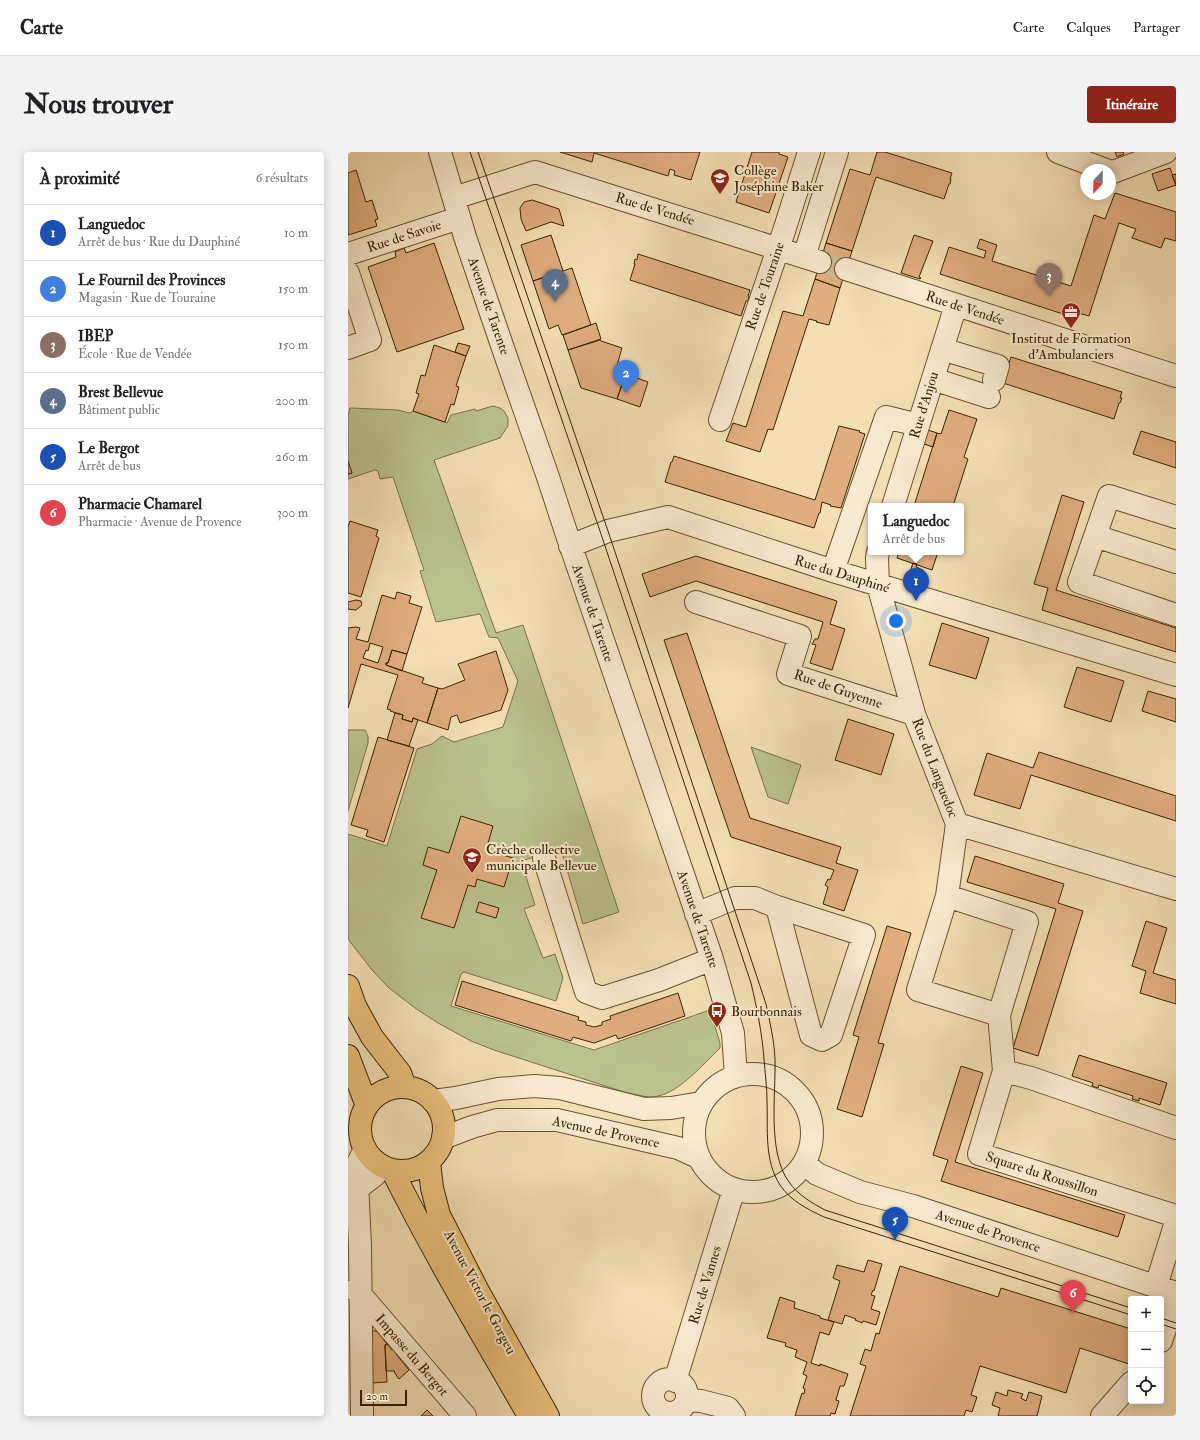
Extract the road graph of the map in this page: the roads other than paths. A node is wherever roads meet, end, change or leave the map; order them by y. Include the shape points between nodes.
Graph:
1 (440, 152) edge
2 (809, 152) edge
3 (837, 152) edge
4 (1058, 152) edge
5 (1166, 152) edge
6 (1090, 164) edge
7 (1116, 171) edge
8 (456, 208) junction
9 (778, 248) junction
10 (348, 254) edge
11 (812, 259) joint
12 (846, 269) tunnel mouth
13 (348, 272) edge
14 (956, 305) junction
15 (348, 348) edge
16 (942, 349) junction
17 (1176, 376) edge
18 (933, 379) junction
19 (720, 420) dead end
20 (918, 425) junction
21 (894, 503) edge
22 (1176, 517) edge
23 (1095, 536) junction
24 (570, 546) junction
25 (877, 555) edge
26 (1176, 562) edge
27 (833, 571) junction
28 (878, 585) junction
29 (696, 602) dead end
30 (1176, 615) edge
31 (1176, 674) edge
32 (914, 714) junction
33 (957, 824) junction
34 (544, 858) dead end
35 (1176, 889) edge
36 (947, 896) junction
37 (777, 907) junction
38 (696, 914) junction
39 (712, 959) junction
40 (348, 986) edge
41 (999, 1015) junction
42 (348, 1056) edge
43 (742, 1068) junction
44 (1004, 1071) junction
45 (405, 1088) junction
46 (433, 1101) junction
47 (701, 1103) junction
48 (367, 1106) junction
49 (1176, 1128) edge
50 (443, 1138) junction
51 (365, 1150) junction
52 (698, 1157) junction
53 (429, 1162) junction
54 (804, 1163) junction
55 (386, 1168) junction
56 (358, 1188) junction
57 (734, 1189) junction
58 (1176, 1216) edge
59 (1176, 1222) edge
60 (354, 1289) edge
61 (1170, 1297) edge
62 (1163, 1332) edge
63 (675, 1381) junction
64 (1128, 1387) edge
65 (687, 1400) junction
66 (664, 1414) edge
67 (362, 1416) edge
68 (465, 1416) edge
69 (529, 1416) edge
70 (548, 1416) edge
71 (734, 1416) edge
72 (1102, 1416) edge

1 - 8 street, Avenue de Tarente
2 - 9 street, Rue de Touraine
3 - 11 street, Rue de Touraine
4 - 6 street
5 - 7 street
8 - 9 street, Rue de Vendée via 489,186 535,172
8 - 10 street, Rue de Savoie
8 - 24 street, Avenue de Tarente
9 - 11 street, Rue de Vendée
9 - 19 street, Rue de Touraine
12 - 14 street, Rue de Vendée
13 - 15 street via 370,340
14 - 16 street, Rue d'Anjou
14 - 17 street, Rue de Vendée
16 - 18 street, Rue d'Anjou
16 - 18 street via 998,366 992,389
18 - 20 street, Rue d'Anjou
20 - 21 street, Rue d'Anjou
20 - 27 street via 886,417
22 - 23 street via 1109,496
23 - 26 street
23 - 30 street via 1078,582
24 - 27 street, Rue du Dauphiné via 601,534 668,517
24 - 38 street, Avenue de Tarente
25 - 28 street
27 - 28 street, Rue du Dauphiné
28 - 31 street, Rue du Dauphiné
28 - 32 street, Rue du Languedoc
29 - 32 street, Rue de Guyenne via 800,636 788,674
32 - 33 street, Rue du Languedoc
33 - 35 street, Rue du Languedoc
33 - 36 street
34 - 39 street via 586,992 602,998 659,980
36 - 41 street via 1027,922
36 - 41 street via 918,990
37 - 37 street via 811,1034 822,1040 831,1035 864,935
37 - 38 street via 755,898 735,898
38 - 39 street, Avenue de Tarente
39 - 43 street, Avenue de Tarente
40 - 45 main road via 355,1006 372,1037 400,1073
41 - 44 street
42 - 48 main road
43 - 47 street via 710,1091
43 - 54 street via 783,1082 797,1094 807,1109 812,1127 811,1146
44 - 49 street
44 - 58 street, Square du Roussillon via 980,1154
45 - 46 main road via 425,1094
45 - 48 main road via 384,1091
46 - 47 street via 498,1089 534,1086 560,1088 644,1109
46 - 50 main road via 443,1118
47 - 52 street via 695,1116 693,1130
48 - 51 main road via 360,1128
50 - 52 street, Avenue de Provence via 497,1120 557,1120 678,1148
50 - 53 main road
51 - 55 main road, Avenue Victor le Gorgeu
51 - 56 street via 358,1163
52 - 57 street via 707,1171 719,1182
53 - 55 main road via 411,1170
53 - 70 main road, Avenue Victor le Gorgeu via 439,1215
54 - 57 street via 788,1181 769,1190 746,1192
54 - 61 street, Avenue de Provence via 817,1174 860,1192 913,1206
55 - 56 street
55 - 69 main road, Avenue Victor le Gorgeu
56 - 60 street via 360,1245
57 - 63 street, Rue de Vannes
59 - 61 street
60 - 67 street
60 - 68 street, Impasse du Bergot
61 - 62 street
63 - 65 street via 686,1390
63 - 66 street via 662,1382 654,1394 657,1407
64 - 72 street
65 - 66 street via 678,1411
65 - 71 street via 728,1408

